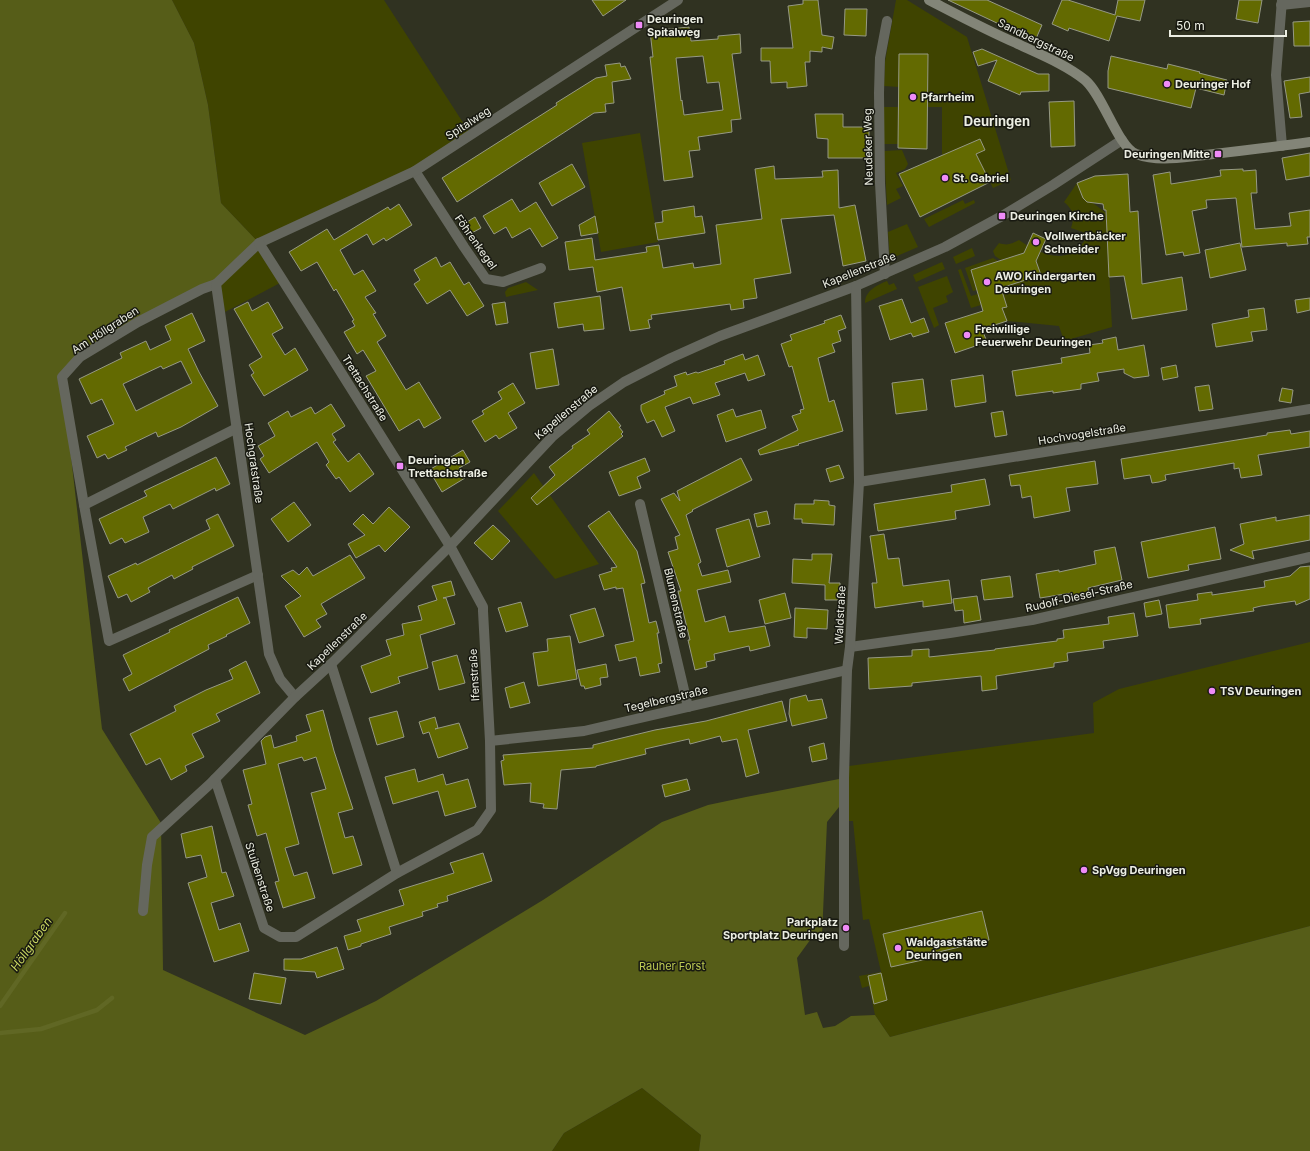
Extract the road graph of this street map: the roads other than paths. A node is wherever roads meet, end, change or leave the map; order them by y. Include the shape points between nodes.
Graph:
1 (678, 0) edge
2 (929, 0) edge
3 (1282, 2) edge
4 (1310, 2) edge
5 (887, 21) dead end
6 (1122, 140) junction
7 (1310, 142) edge
8 (1282, 146) junction
9 (415, 171) junction
10 (259, 243) junction
11 (542, 268) dead end
12 (885, 274) junction
13 (216, 284) junction
14 (856, 286) junction
15 (1310, 409) edge
16 (237, 428) junction
17 (858, 482) junction
18 (84, 504) junction
19 (640, 504) dead end
20 (450, 546) junction
21 (1310, 557) edge
22 (258, 576) junction
23 (850, 647) junction
24 (331, 664) junction
25 (847, 670) junction
26 (295, 697) junction
27 (688, 706) junction
28 (490, 741) junction
29 (215, 779) junction
30 (491, 810) joint
31 (396, 874) junction
32 (143, 911) dead end
33 (844, 946) dead end

1 - 9 street, Spitalweg
2 - 6 street, Sandbergstraße via 1068,68 1086,81
3 - 4 street
3 - 8 street via 1276,75
5 - 12 street, Neudeker Weg via 880,58 879,93
6 - 8 street, Sandbergstraße via 1134,153 1168,158
6 - 12 street, Kapellenstraße via 1002,216 945,247
7 - 8 street, Sandbergstraße
9 - 10 street, Spitalweg
9 - 11 street, Föhrenkegel via 486,279 503,282
10 - 13 street
10 - 20 street, Trettachstraße
12 - 14 street, Kapellenstraße
13 - 16 street, Hochgratstraße
13 - 18 street, Am Höllgraben via 202,288 138,322 80,357 62,377
14 - 17 street, Waldstraße
14 - 20 street, Kapellenstraße via 720,336 624,382 589,406 552,437
15 - 17 street, Hochvogelstraße
16 - 18 street
16 - 22 street, Hochgratstraße
17 - 23 street, Waldstraße
18 - 22 street, Am Höllgraben via 109,641
19 - 27 street, Blumenstraße
20 - 24 street, Kapellenstraße
20 - 28 street, Ifenstraße via 483,607
21 - 23 street, Rudolf-Diesel-Straße via 1032,620
22 - 26 street, Hochgratstraße via 269,654 280,679
23 - 25 street, Waldstraße
24 - 26 street, Kapellenstraße
24 - 31 street
25 - 27 street, Tegelbergstraße
25 - 33 street, Waldstraße
26 - 29 street, Kapellenstraße
27 - 28 street, Tegelbergstraße via 584,731
28 - 30 street, Ifenstraße
29 - 31 street, Stuibenstraße via 264,928 280,937 296,937
29 - 32 street, Kapellenstraße via 152,837
30 - 31 street, Stuibenstraße via 477,830

